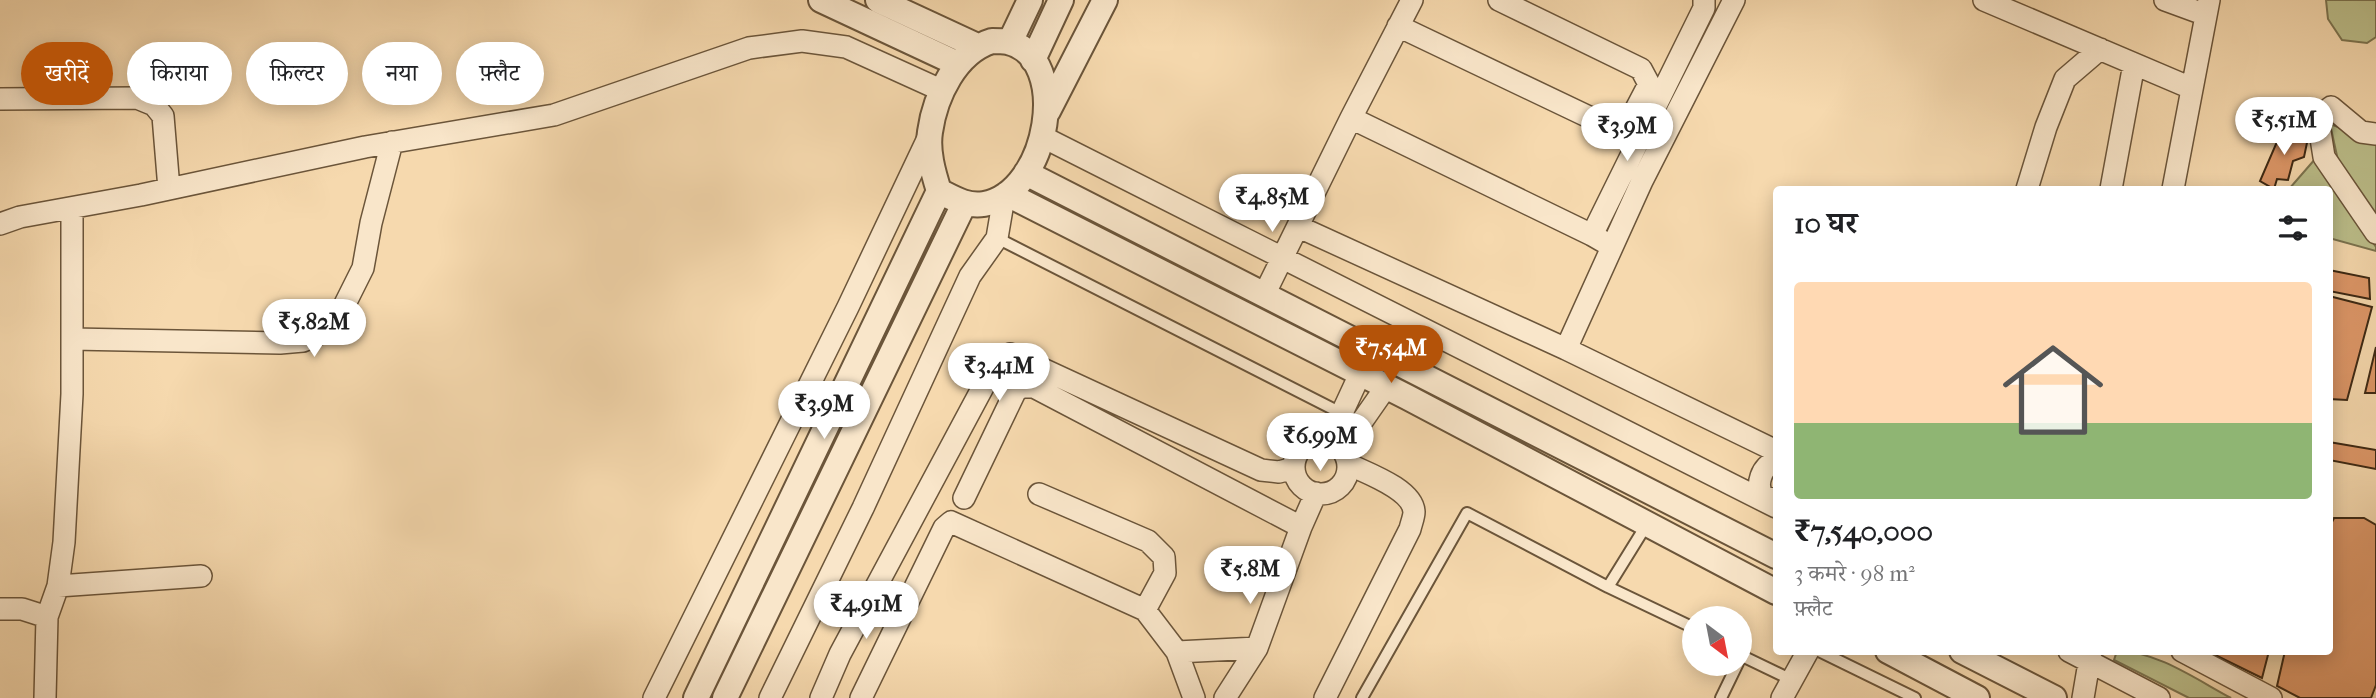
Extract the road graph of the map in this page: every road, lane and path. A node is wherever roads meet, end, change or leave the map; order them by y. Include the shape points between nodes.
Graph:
1 (821, 0) edge
2 (878, 0) edge
3 (1030, 0) edge
4 (1061, 0) edge
5 (1105, 0) edge
6 (1412, 0) edge
7 (1499, 0) edge
8 (1704, 0) edge
9 (1734, 0) edge
10 (1984, 0) edge
11 (2165, 0) edge
12 (2207, 8) edge
13 (1398, 26) junction
14 (1010, 42) junction
15 (977, 46) junction
16 (2100, 49) junction
17 (1033, 60) junction
18 (958, 64) junction
19 (2134, 64) junction
20 (2192, 88) junction
21 (943, 91) junction
22 (0, 99) edge
23 (1351, 118) junction
24 (1044, 127) junction
25 (930, 134) junction
26 (2376, 134) edge
27 (392, 142) junction
28 (1026, 173) junction
29 (2028, 186) edge
30 (2112, 186) edge
31 (2175, 186) edge
32 (169, 189) junction
33 (939, 191) junction
34 (1005, 196) junction
35 (964, 204) junction
36 (72, 208) junction
37 (0, 224) edge
38 (1299, 227) junction
39 (2376, 233) edge
40 (997, 237) junction
41 (1602, 241) junction
42 (1283, 259) junction
43 (1264, 295) junction
44 (72, 339) junction
45 (1566, 349) junction
46 (1360, 374) junction
47 (1386, 387) junction
48 (1342, 413) junction
49 (1361, 423) junction
50 (1773, 450) edge
51 (1340, 452) junction
52 (1773, 462) edge
53 (1294, 468) junction
54 (1039, 494) dead end
55 (1315, 494) junction
56 (964, 498) dead end
57 (1770, 500) edge
58 (1690, 512) junction
59 (1647, 524) junction
60 (1301, 527) junction
61 (1672, 537) junction
62 (1773, 554) edge
63 (201, 576) dead end
64 (58, 586) junction
65 (1608, 587) junction
66 (1773, 590) edge
67 (0, 609) edge
68 (1145, 610) junction
69 (47, 617) junction
70 (1682, 622) edge
71 (1257, 648) junction
72 (1177, 652) junction
73 (840, 654) junction
74 (1806, 655) edge
75 (1827, 655) edge
76 (1896, 655) edge
77 (1970, 655) edge
78 (2190, 655) edge
79 (2090, 656) edge
80 (1752, 664) edge
81 (876, 668) junction
82 (1732, 676) edge
83 (1787, 689) edge
84 (45, 698) edge
85 (654, 698) edge
86 (696, 698) edge
87 (725, 698) edge
88 (770, 698) edge
89 (821, 698) edge
90 (861, 698) edge
91 (1194, 698) edge
92 (1226, 698) edge
93 (1325, 698) edge
94 (1362, 698) edge
95 (1721, 698) edge
96 (1915, 698) edge
97 (1977, 698) edge
98 (2054, 698) edge
99 (2082, 698) edge
100 (2159, 698) edge
101 (2271, 698) edge

1 - 18 street
2 - 15 street
3 - 14 street
4 - 17 street
5 - 24 street
6 - 13 street
7 - 13 street via 1641,69 1649,84 1627,126 1612,128
8 - 41 street
9 - 41 street via 1642,181
10 - 16 street
11 - 12 street
12 - 20 street
13 - 23 street
14 - 15 street
14 - 17 street
15 - 18 street
16 - 19 street
16 - 29 street via 2065,79
17 - 24 street via 1045,83
18 - 21 street
19 - 20 street
19 - 30 street
20 - 31 street
21 - 25 street
21 - 27 street via 846,47 802,41 749,48 554,115
22 - 32 street via 137,98 154,104 163,116
23 - 38 street
23 - 41 street
24 - 28 street via 1037,157
24 - 42 street
25 - 33 street
25 - 85 street
26 - 39 street via 2361,132 2331,107 2318,119 2324,157
27 - 32 street
27 - 44 street via 363,268 340,314 323,332 303,341 280,342
28 - 34 street
28 - 43 street
32 - 36 street
33 - 35 street
33 - 86 street
34 - 35 street via 984,204
34 - 40 street
34 - 46 street
35 - 87 street
36 - 37 street
36 - 44 street
38 - 42 street
38 - 45 street
40 - 48 lane
40 - 88 street via 970,276
41 - 45 street
42 - 43 street
42 - 57 street
43 - 58 street
44 - 64 street via 64,542
45 - 50 street
46 - 47 street
46 - 48 street
47 - 49 street
47 - 59 street
48 - 49 lane
48 - 51 street
49 - 51 street
51 - 53 street via 1320,440 1305,446
51 - 55 street via 1348,473 1339,487
51 - 93 street via 1402,492 1414,512 1410,529
52 - 57 street via 1758,485
53 - 55 street via 1301,484
53 - 73 street via 1261,470 1005,354 998,359
54 - 68 street via 1158,550 1164,557 1165,573
55 - 60 street
56 - 60 street via 1016,392 1028,386
58 - 61 street
58 - 62 street
59 - 61 street
59 - 65 lane
60 - 71 street
61 - 66 street
63 - 64 street
64 - 69 street
65 - 70 lane
65 - 94 lane via 1467,513
67 - 69 street via 22,609
68 - 72 street
68 - 81 street via 951,522
69 - 84 street
71 - 72 street
71 - 92 street
72 - 91 street
73 - 81 street
73 - 89 street
74 - 83 street
75 - 96 lane
76 - 97 street
77 - 98 street
78 - 101 street
79 - 99 street
79 - 100 street
80 - 83 lane
81 - 90 street
82 - 95 lane

